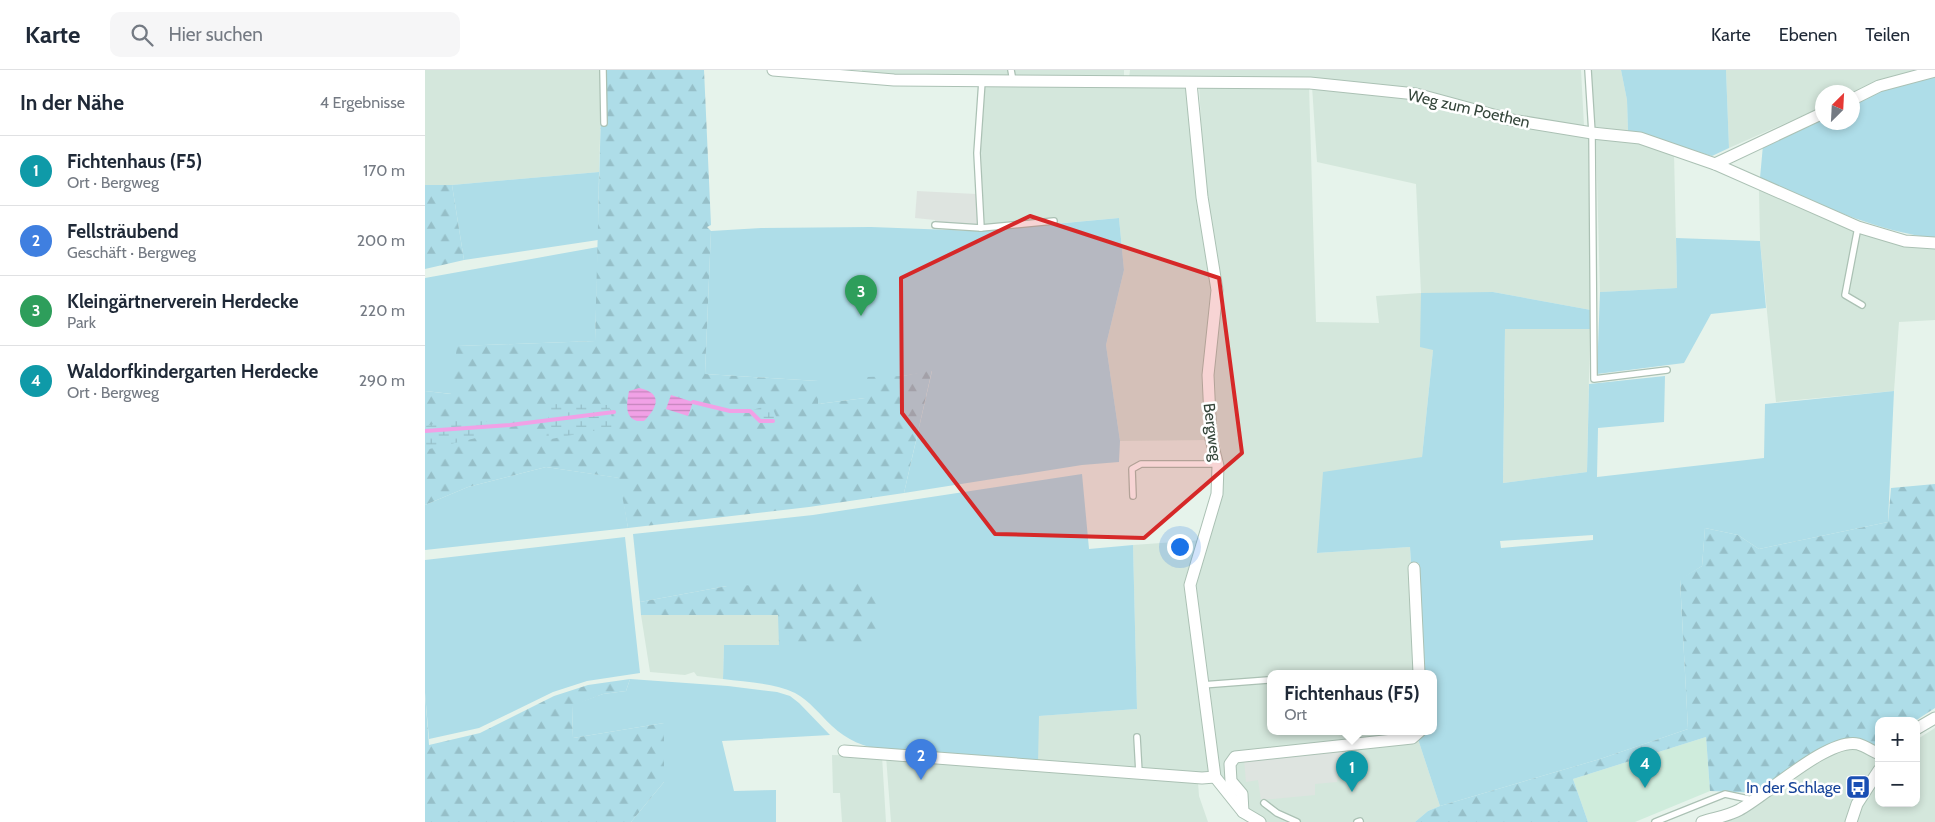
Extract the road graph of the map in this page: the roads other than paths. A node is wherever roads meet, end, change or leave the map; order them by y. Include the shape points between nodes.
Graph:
1 (603, 70) edge
2 (773, 70) edge
3 (1588, 70) edge
4 (1935, 71) edge
5 (1012, 76) edge
6 (983, 81) junction
7 (1191, 82) junction
8 (1860, 96) edge
9 (1815, 117) edge
10 (604, 123) dead end
11 (1592, 133) junction
12 (1715, 164) junction
13 (1054, 221) dead end
14 (935, 225) dead end
15 (1858, 227) junction
16 (981, 228) junction
17 (1935, 243) edge
18 (1862, 305) dead end
19 (1667, 370) dead end
20 (1217, 464) junction
21 (1133, 496) dead end
22 (1415, 568) dead end
23 (1419, 670) edge
24 (1267, 680) edge
25 (1202, 685) junction
26 (1935, 718) edge
27 (1920, 727) edge
28 (1415, 735) edge
29 (1137, 737) dead end
30 (845, 751) dead end
31 (1875, 752) edge
32 (1139, 773) junction
33 (1875, 776) edge
34 (1215, 777) junction
35 (1755, 800) junction
36 (1264, 803) dead end
37 (1243, 812) junction
38 (1260, 822) edge
39 (1297, 822) edge
40 (1655, 822) edge
41 (1702, 822) edge
42 (1851, 822) edge

1 - 10 lane
2 - 6 street, Weg zum Poethen via 894,80
3 - 11 lane
4 - 8 street via 1879,86
5 - 6 street, Weg zum Poethen
5 - 7 street, Weg zum Poethen
6 - 16 lane via 977,153
7 - 11 street, Weg zum Poethen via 1310,83 1416,94 1512,120
7 - 20 street, Bergweg via 1217,290 1208,376 1211,439
9 - 12 street
11 - 12 street, Weg zum Poethen via 1640,138
11 - 19 lane via 1594,379
12 - 15 street, Weg zum Poethen
13 - 16 lane
14 - 16 lane
15 - 17 street, Weg zum Poethen via 1905,241
15 - 18 lane via 1845,295
20 - 21 lane via 1141,464 1132,469
20 - 25 street, Bergweg via 1217,494 1190,585
22 - 23 street
24 - 25 lane
25 - 34 street, Bergweg
26 - 27 street
28 - 37 street via 1412,738 1235,757 1230,764 1231,781 1242,794
29 - 32 lane
30 - 32 street
31 - 35 street via 1857,744 1811,758 1790,777
32 - 34 street
33 - 42 street via 1857,804
34 - 37 street
35 - 40 lane via 1725,794
35 - 41 street via 1738,811
36 - 39 lane
37 - 38 street

